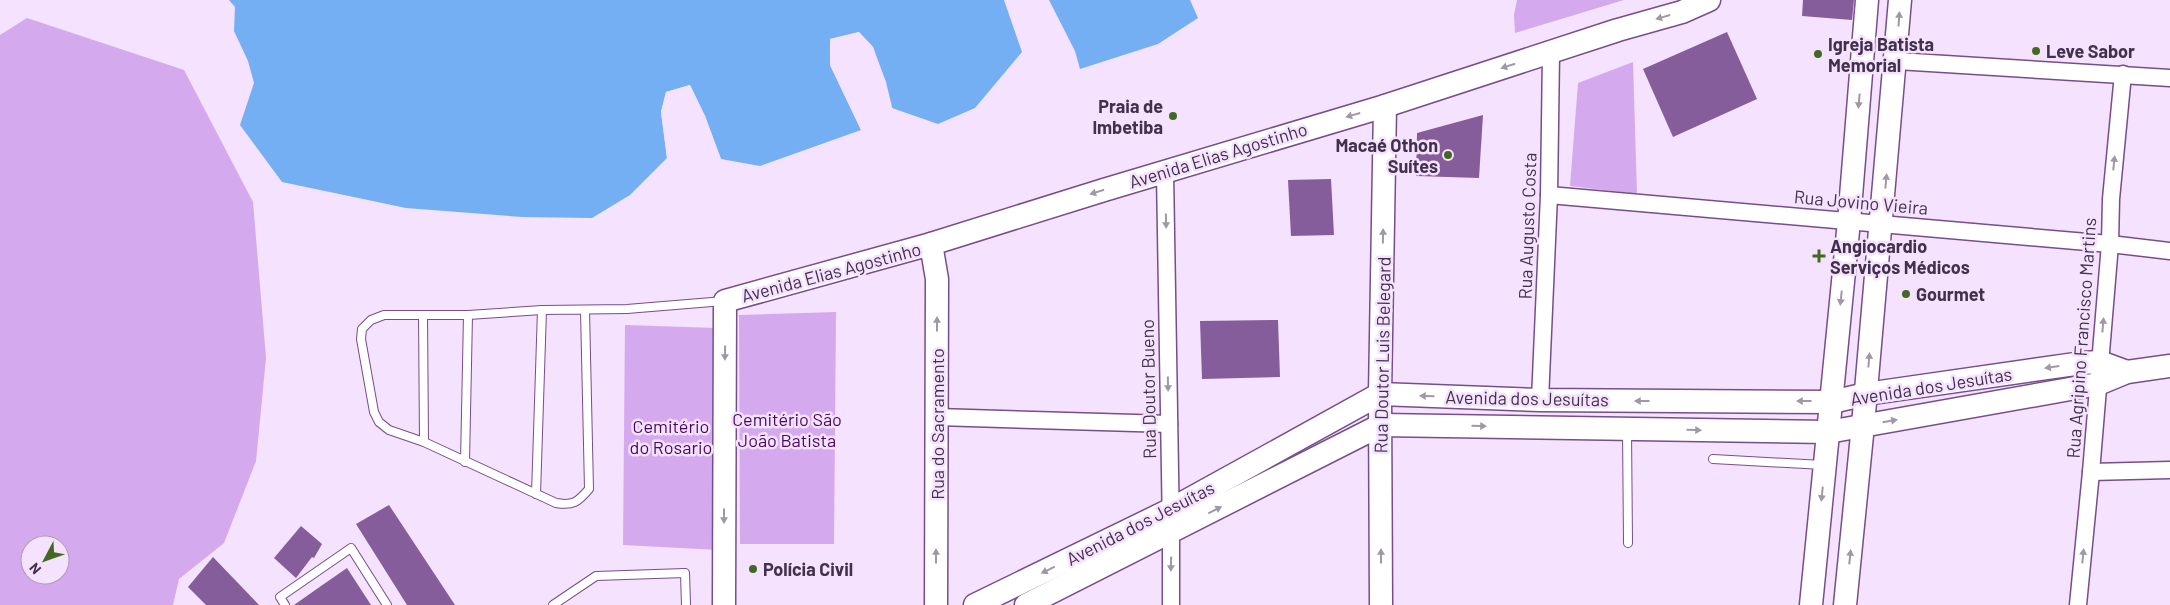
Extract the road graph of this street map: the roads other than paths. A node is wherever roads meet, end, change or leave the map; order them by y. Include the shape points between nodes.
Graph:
1 (1709, 0) edge
2 (1867, 0) edge
3 (1900, 0) edge
4 (1551, 53) junction
5 (1896, 61) junction
6 (2123, 74) junction
7 (2170, 78) edge
8 (1385, 106) junction
9 (1165, 172) junction
10 (1549, 195) junction
11 (1849, 221) junction
12 (1882, 224) junction
13 (931, 244) junction
14 (2110, 244) junction
15 (2170, 251) edge
16 (725, 301) junction
17 (542, 310) junction
18 (585, 310) junction
19 (423, 315) junction
20 (468, 315) junction
21 (2100, 362) junction
22 (2170, 366) edge
23 (2127, 372) junction
24 (2098, 384) junction
25 (1380, 394) junction
26 (1866, 394) junction
27 (1540, 400) junction
28 (1832, 402) junction
29 (937, 417) junction
30 (1169, 424) junction
31 (1381, 425) junction
32 (1863, 426) junction
33 (1627, 428) junction
34 (1828, 432) junction
35 (424, 442) junction
36 (1713, 459) dead end
37 (465, 462) junction
38 (1825, 465) junction
39 (2170, 470) edge
40 (2091, 472) junction
41 (536, 494) junction
42 (1170, 510) junction
43 (1171, 532) junction
44 (1628, 543) dead end
45 (285, 605) edge
46 (387, 605) edge
47 (553, 605) edge
48 (686, 605) edge
49 (724, 605) edge
50 (936, 605) edge
51 (975, 605) edge
52 (1026, 605) edge
53 (1170, 605) edge
54 (1381, 605) edge
55 (1811, 605) edge
56 (1845, 605) edge
57 (2078, 605) edge

1 -> 4 street, Avenida Elias Agostinho via 1682,12
2 -> 11 street
5 -> 3 street
4 -> 8 street, Avenida Elias Agostinho
4 - 10 street, Rua Augusto Costa
5 - 6 street
12 -> 5 street
6 - 7 street
14 -> 6 street, Rua Agripino Francisco Martins
8 -> 9 street, Avenida Elias Agostinho
25 -> 8 street, Rua Doutor Luis Belegard
9 -> 13 street, Avenida Elias Agostinho
9 -> 30 street, Rua Doutor Bueno
10 - 11 street, Rua Jovino Vieira
10 - 27 street, Rua Augusto Costa
11 - 12 street, Rua Jovino Vieira
11 -> 28 street
12 - 14 street, Rua Jovino Vieira
26 -> 12 street
13 - 16 street, Avenida Elias Agostinho
29 -> 13 street, Rua do Sacramento via 937,279
14 - 15 street, Rua Jovino Vieira
21 -> 14 street, Rua Agripino Francisco Martins
16 - 18 lane
16 -> 49 street
17 - 18 lane
17 - 20 lane
17 - 41 lane
18 - 41 lane via 589,489 581,499 568,505
19 - 20 lane
19 - 35 lane
19 - 35 lane via 384,315 370,320 362,329 361,338 374,412 379,422 389,430
20 - 37 lane
21 - 23 street, Avenida dos Jesuítas
21 - 24 street, Rua Agripino Francisco Martins
21 -> 26 street, Avenida dos Jesuítas
22 - 23 street, Avenida dos Jesuítas
23 - 24 street, Avenida dos Jesuítas
32 -> 24 street, Avenida dos Jesuítas
24 - 40 street, Rua Agripino Francisco Martins
27 -> 25 street, Avenida dos Jesuítas
25 - 31 street, Rua Doutor Luis Belegard
25 - 42 street, Avenida dos Jesuítas
26 - 28 street, Avenida dos Jesuítas
26 - 32 street
28 -> 27 street, Avenida dos Jesuítas
28 - 34 street
29 - 30 street
50 -> 29 street, Rua do Sacramento
30 - 42 street, Rua Doutor Bueno
31 -> 33 street, Avenida dos Jesuítas
43 -> 31 street, Avenida dos Jesuítas
54 -> 31 street, Rua Doutor Luis Belegard
32 - 34 street, Avenida dos Jesuítas
56 -> 32 street
33 -> 34 street, Avenida dos Jesuítas
33 - 44 lane
34 - 38 street
35 - 37 lane
36 - 38 lane
37 - 41 lane
38 -> 55 street
39 - 40 street
57 -> 40 street, Rua Agripino Francisco Martins
42 - 43 street, Rua Doutor Bueno
42 -> 51 street, Avenida dos Jesuítas
43 - 52 street, Avenida dos Jesuítas
43 -> 53 street, Rua Doutor Bueno
45 - 46 lane via 280,597 351,548
47 - 48 lane via 596,576 685,573

